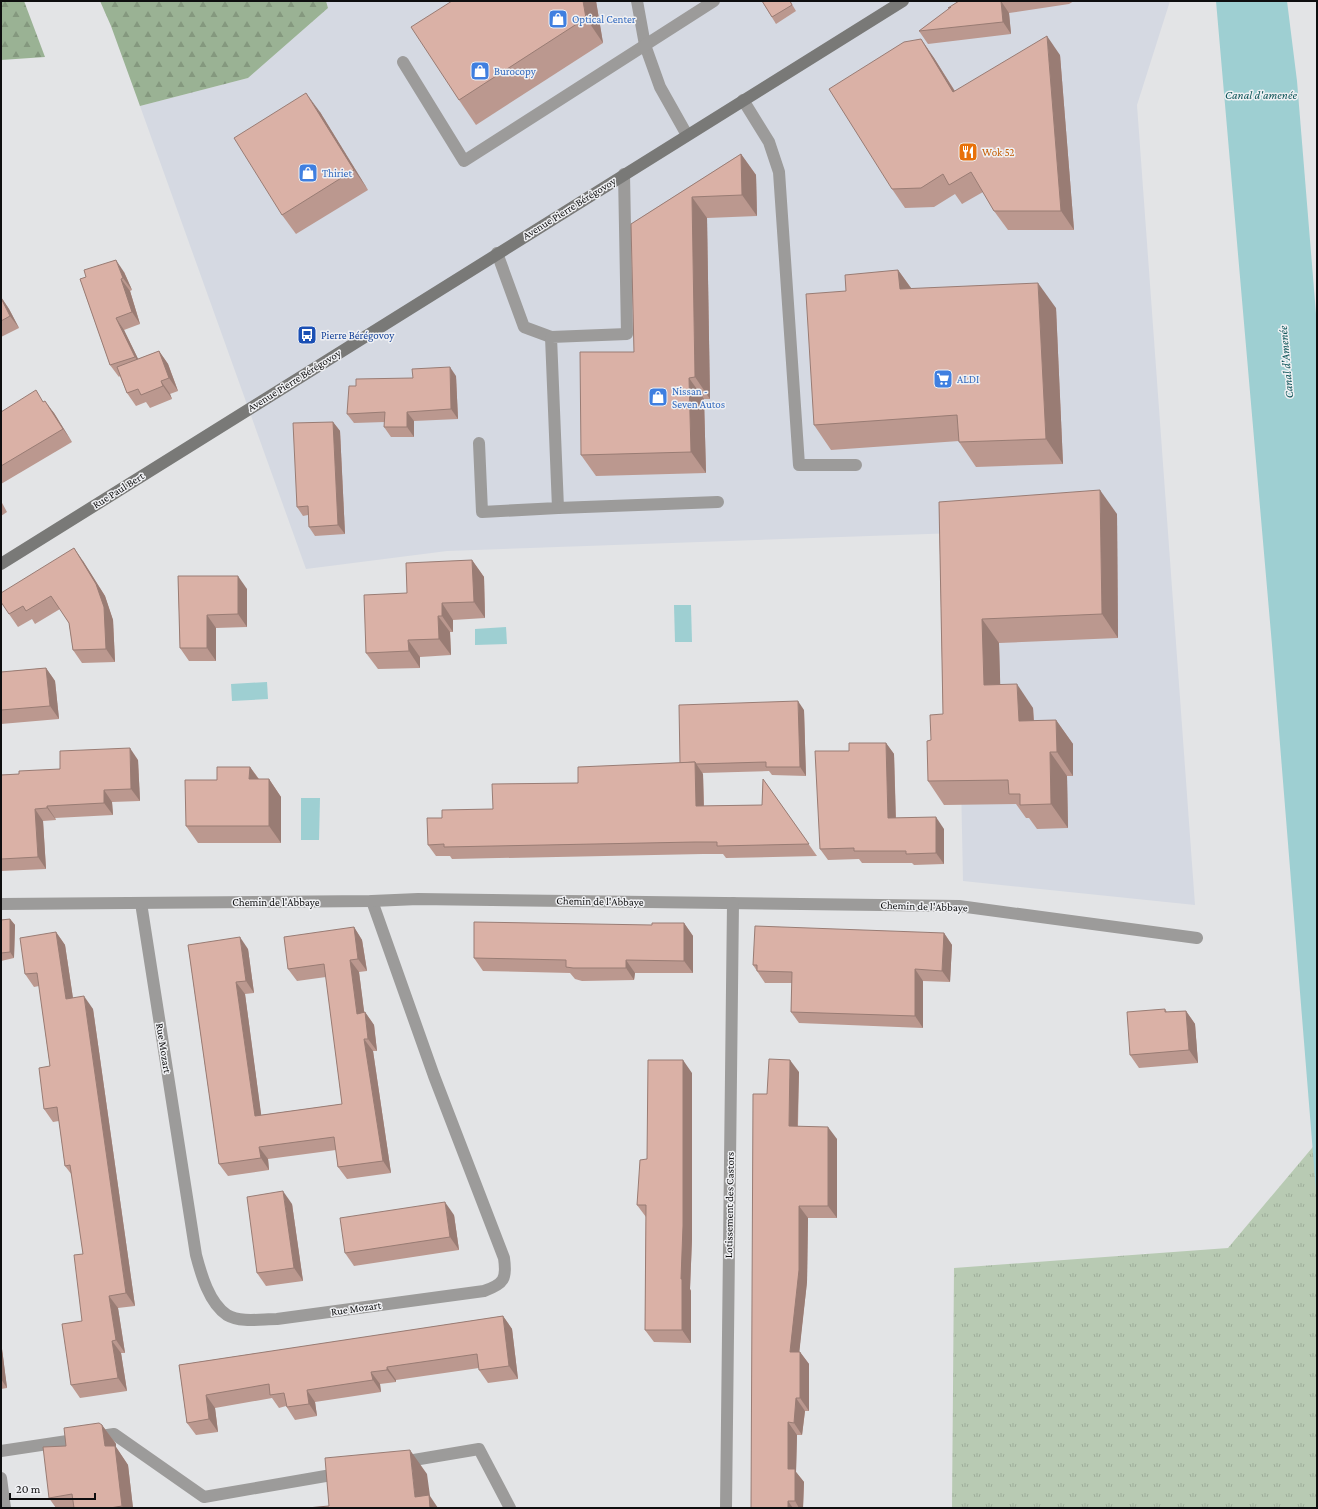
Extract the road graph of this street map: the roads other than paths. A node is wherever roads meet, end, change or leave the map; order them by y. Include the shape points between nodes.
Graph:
1 (637, 1) edge
2 (714, 1) edge
3 (903, 1) edge
4 (645, 45) junction
5 (403, 62) dead end
6 (743, 100) junction
7 (687, 135) junction
8 (624, 174) junction
9 (497, 253) junction
10 (551, 337) junction
11 (236, 417) joint
12 (479, 443) dead end
13 (856, 465) dead end
14 (718, 502) dead end
15 (558, 508) junction
16 (1, 564) edge
17 (372, 901) junction
18 (141, 903) junction
19 (733, 903) junction
20 (1, 904) edge
21 (1197, 938) dead end
22 (1, 1451) edge
23 (392, 1464) edge
24 (353, 1471) edge
25 (1, 1478) edge
26 (5, 1508) edge
27 (510, 1508) edge
28 (726, 1508) edge

1 - 4 street
2 - 4 street
3 - 6 main road, Avenue Pierre Bérégovoy
4 - 5 street via 464,161
4 - 7 street via 660,88
6 - 7 main road, Avenue Pierre Bérégovoy
6 - 13 street via 769,142 779,172 799,465
7 - 8 main road, Avenue Pierre Bérégovoy
8 - 9 main road, Avenue Pierre Bérégovoy
8 - 10 street via 627,334
9 - 10 street via 524,327
9 - 11 main road, Avenue Pierre Bérégovoy
10 - 15 street
11 - 16 main road, Rue Paul Bert
12 - 15 street via 482,512
14 - 15 street
17 - 18 street, Chemin de l'Abbaye
17 - 18 street, Rue Mozart via 434,1076 504,1258 506,1271 503,1281 484,1291 276,1319 247,1320 227,1315 214,1301 203,1281 196,1255
17 - 19 street, Chemin de l'Abbaye via 418,899
18 - 20 street, Chemin de l'Abbaye
19 - 21 street, Chemin de l'Abbaye via 959,906
19 - 28 street, Lotissement des Castors
22 - 24 street via 114,1434 204,1497
23 - 27 street via 479,1449
25 - 26 street

